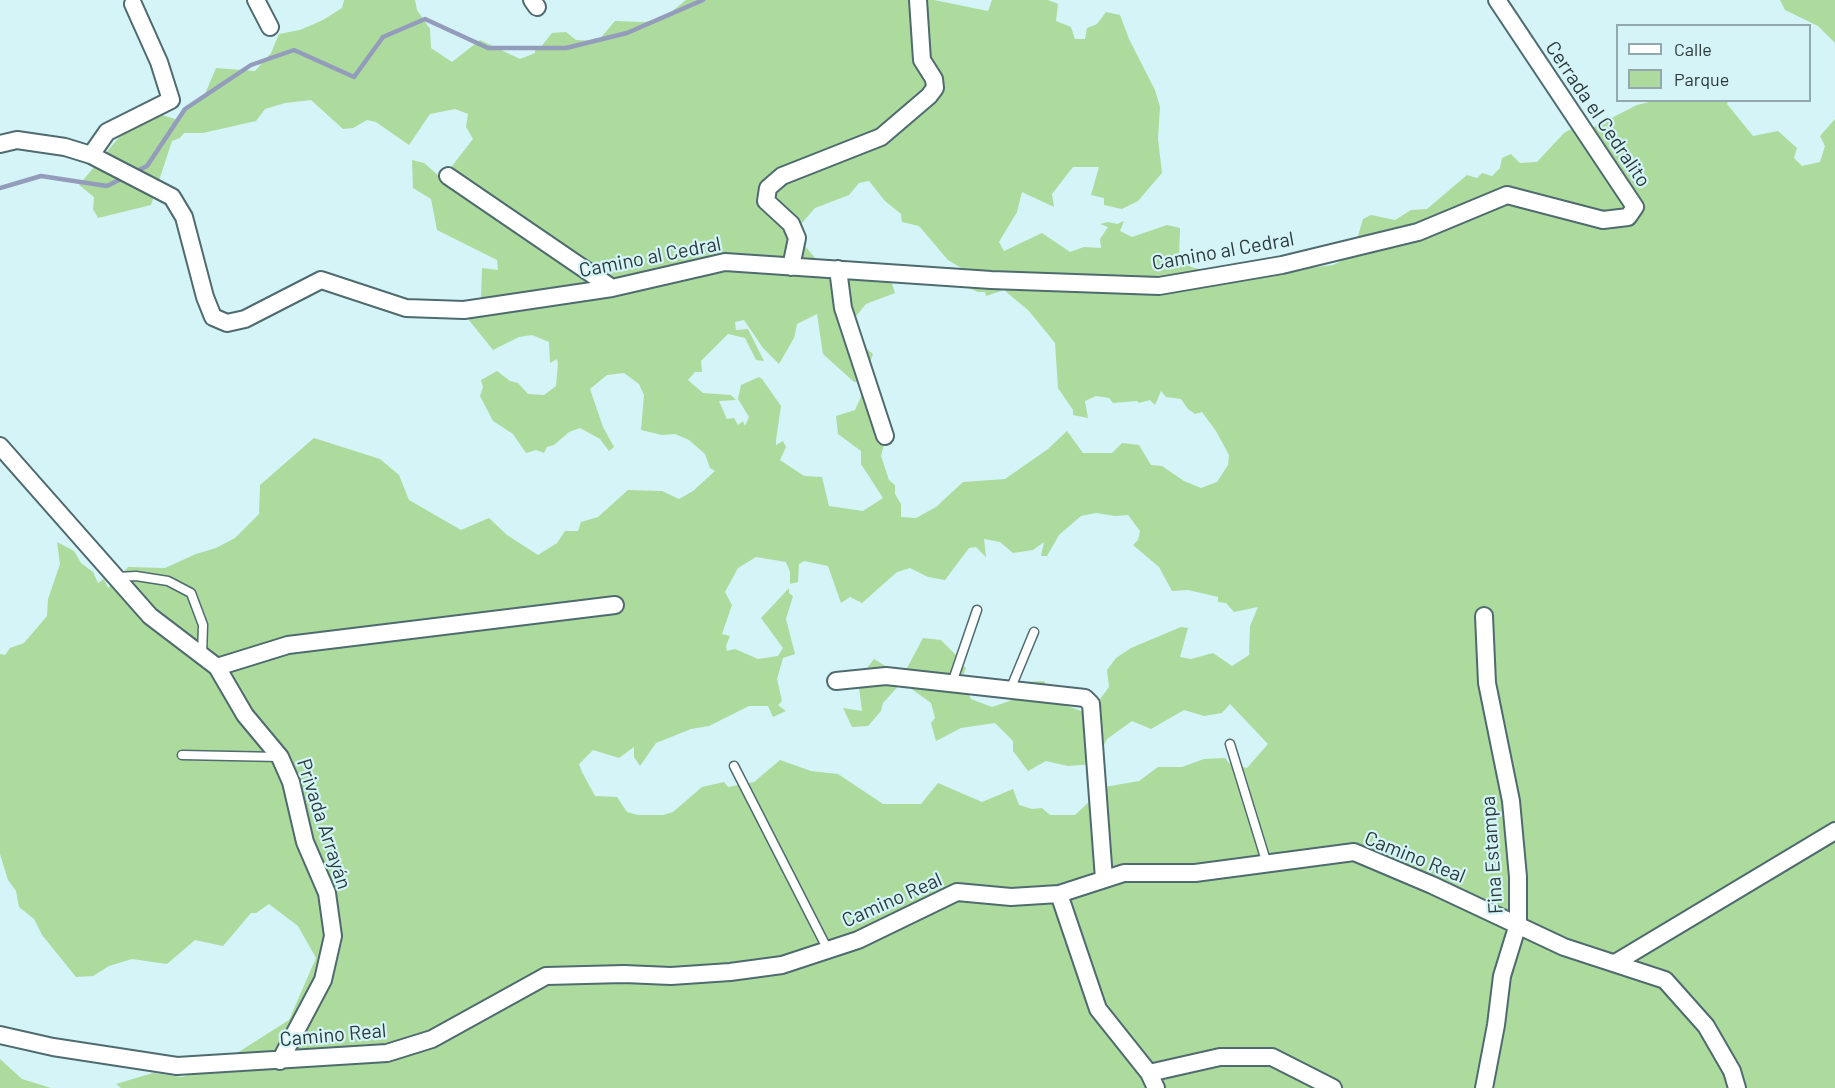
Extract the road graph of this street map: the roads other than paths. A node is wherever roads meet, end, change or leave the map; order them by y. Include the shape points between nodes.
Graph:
1 (256, 0) edge
2 (918, 0) edge
3 (1497, 0) edge
4 (133, 4) dead end
5 (270, 27) dead end
6 (0, 144) edge
7 (91, 155) junction
8 (448, 176) dead end
9 (1418, 232) joint
10 (791, 267) junction
11 (838, 269) junction
12 (612, 288) junction
13 (885, 436) dead end
14 (0, 446) edge
15 (115, 577) junction
16 (615, 605) dead end
17 (977, 610) dead end
18 (1484, 616) dead end
19 (1034, 632) dead end
20 (202, 656) junction
21 (217, 667) junction
22 (836, 681) dead end
23 (952, 683) junction
24 (1010, 690) junction
25 (1230, 744) dead end
26 (182, 755) dead end
27 (280, 757) junction
28 (735, 765) dead end
29 (1835, 831) edge
30 (1268, 865) junction
31 (1104, 879) junction
32 (1059, 894) junction
33 (1518, 924) junction
34 (828, 950) junction
35 (1615, 963) junction
36 (0, 1035) edge
37 (280, 1061) junction
38 (1152, 1081) edge
39 (1332, 1088) edge
40 (1484, 1088) edge
41 (1737, 1088) edge

1 - 5 street
2 - 10 street via 922,60 934,79 935,88 929,96 881,137 782,176 768,188 766,201 791,224 797,238
3 - 9 street, Cerrada el Cedralito via 1635,207 1628,217 1603,220 1507,195
4 - 7 street via 171,100 107,132
6 - 7 street, Camino al Cedral via 17,140
7 - 12 street, Camino al Cedral via 172,197 180,208 213,317 227,323 244,319 321,280 406,308 464,310
8 - 12 street
9 - 11 street, Camino al Cedral via 1282,265 1159,286
10 - 11 street, Camino al Cedral
10 - 12 street, Camino al Cedral via 725,262
11 - 13 street via 843,309
14 - 15 street, Privada Arrayán
15 - 20 street, Privada Arrayán via 150,616
15 - 20 lane via 168,581 191,593 203,625
16 - 21 street via 288,645
17 - 23 lane
18 - 33 street, Fina Estampa via 1487,683 1511,801
19 - 24 lane
20 - 21 street, Privada Arrayán
21 - 27 street, Privada Arrayán via 245,715
22 - 23 street via 886,676
23 - 24 street
24 - 31 street via 1085,698 1091,704
25 - 30 lane
26 - 27 lane
27 - 37 street, Privada Arrayán via 291,782 305,842 327,893 333,936 323,980
28 - 34 lane
29 - 35 street
30 - 31 street, Camino Real via 1195,873 1124,873
30 - 33 street, Camino Real via 1354,852
31 - 32 street, Camino Real
32 - 34 street, Camino Real via 1011,897 957,892 858,940
32 - 38 street via 1098,1009
33 - 35 street, Camino Real via 1564,947
33 - 40 street, Fina Estampa via 1502,976
34 - 37 street, Camino Real via 783,965 730,972 546,976 432,1039 387,1053
35 - 41 street, Camino Real via 1665,980 1706,1026 1732,1071
36 - 37 street, Camino Real via 177,1066
38 - 39 street via 1220,1057 1272,1057

